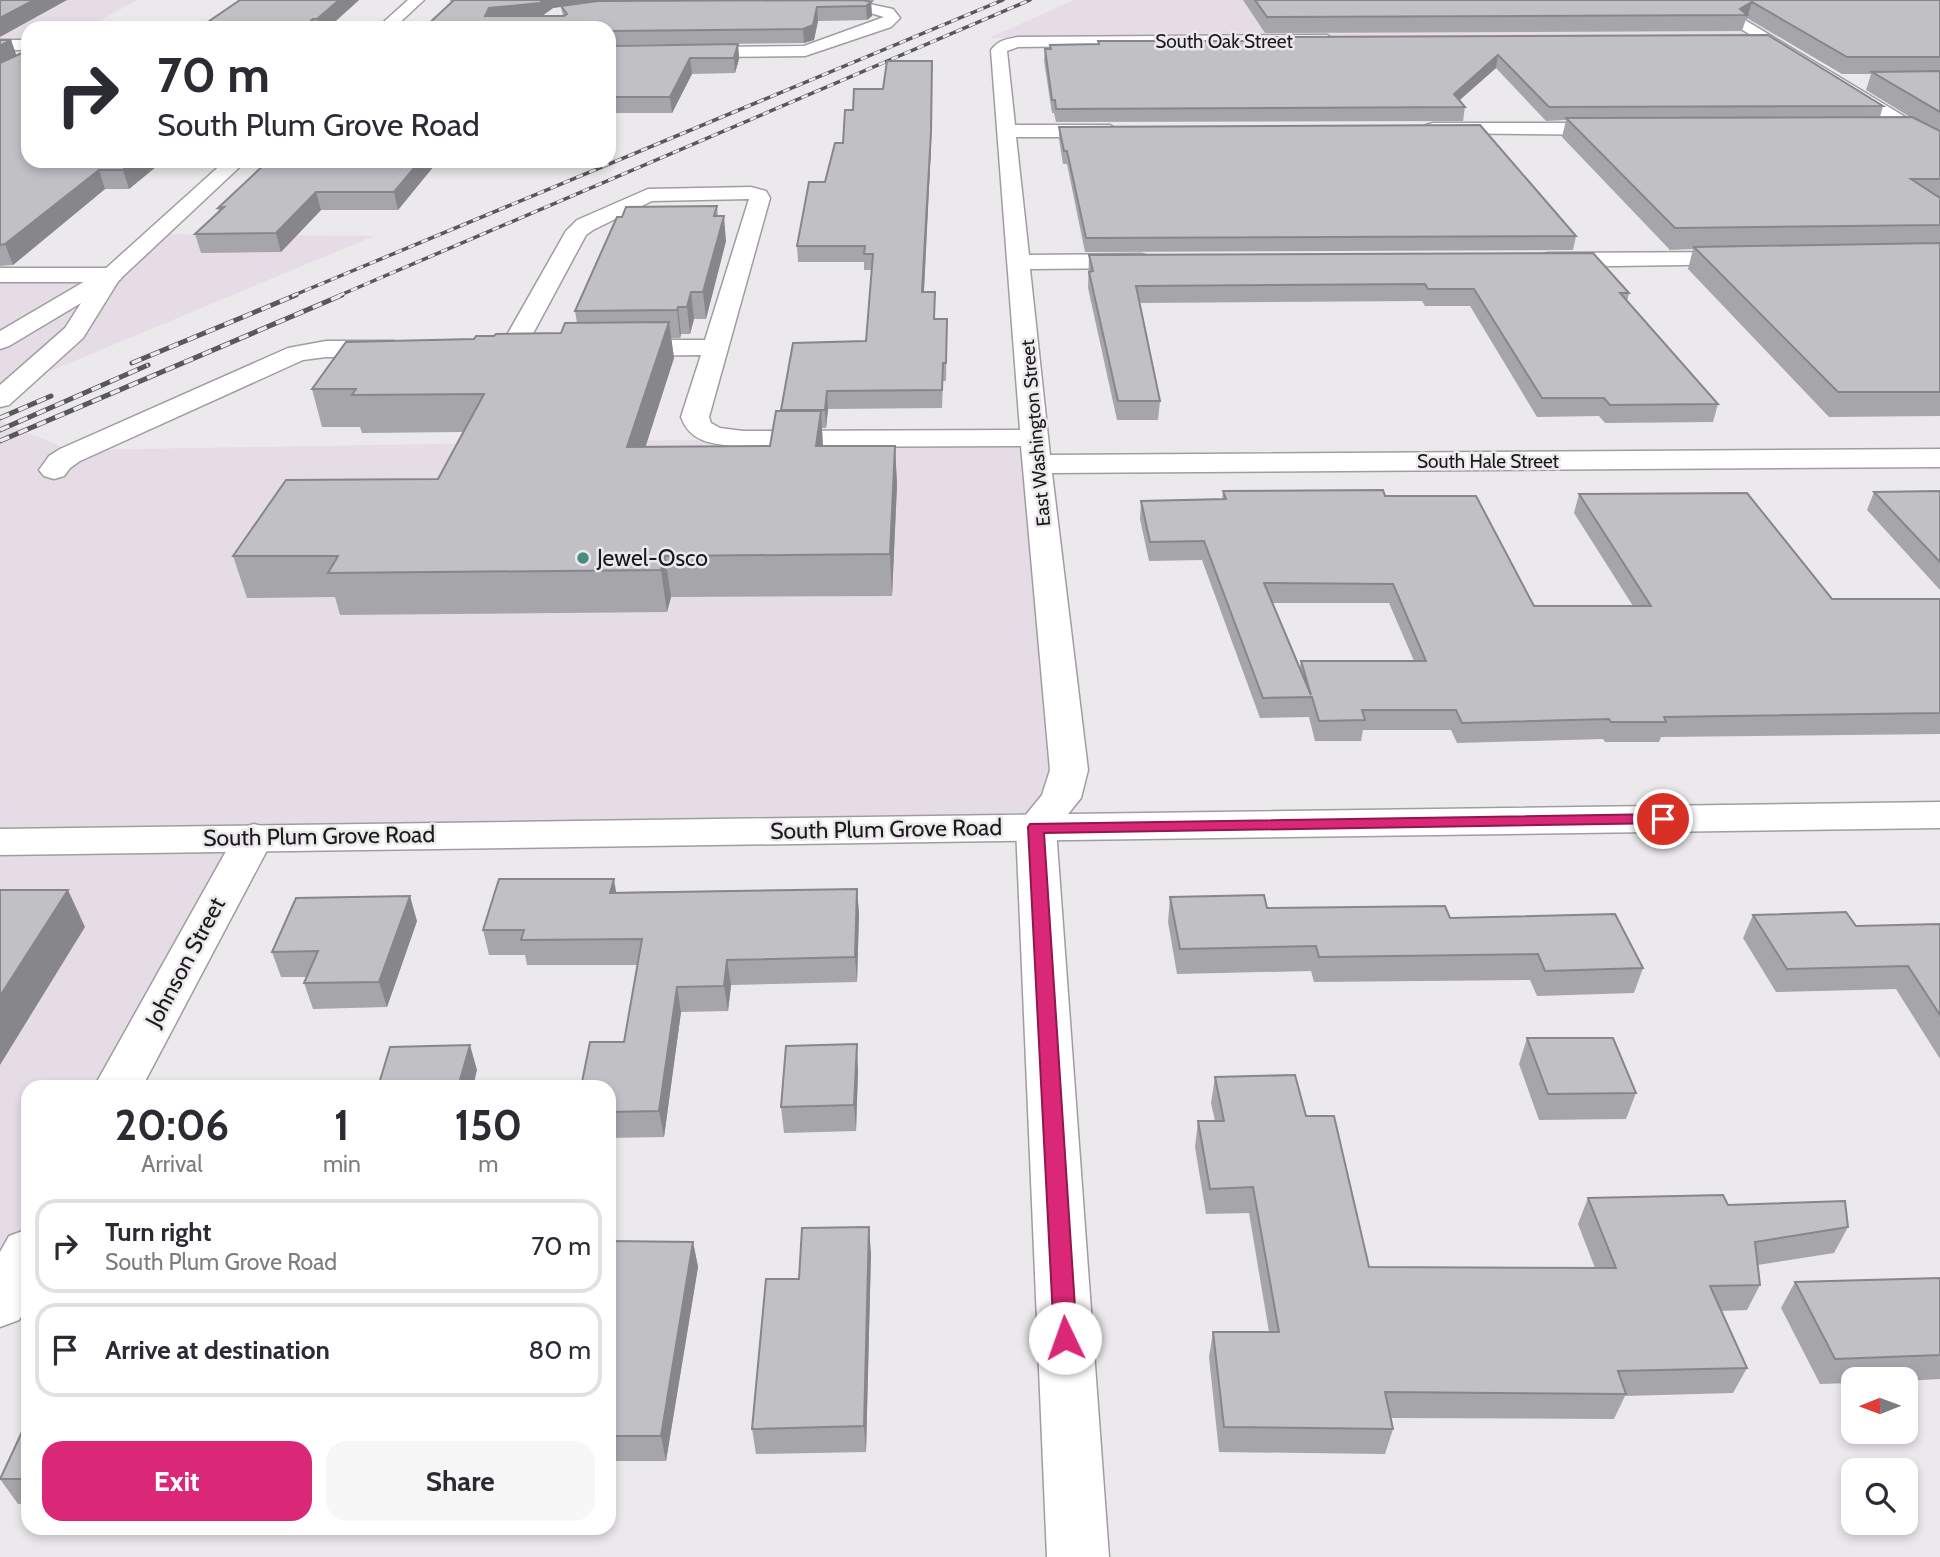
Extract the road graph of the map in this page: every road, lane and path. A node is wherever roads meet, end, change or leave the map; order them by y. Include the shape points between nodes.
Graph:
1 (417, 0) edge
2 (806, 6) edge
3 (1735, 19) edge
4 (393, 21) edge
5 (1766, 38) junction
6 (1739, 39) edge
7 (1336, 40) edge
8 (1018, 42) joint
9 (0, 45) edge
10 (21, 45) edge
11 (616, 52) edge
12 (1864, 81) edge
13 (1834, 82) junction
14 (1908, 127) junction
15 (1875, 128) edge
16 (1638, 129) edge
17 (1415, 130) edge
18 (1007, 131) junction
19 (1123, 131) edge
20 (1940, 146) edge
21 (228, 168) edge
22 (1765, 258) edge
23 (1530, 260) edge
24 (1168, 261) edge
25 (1020, 262) junction
26 (0, 275) edge
27 (112, 275) junction
28 (0, 341) edge
29 (716, 347) junction
30 (567, 348) edge
31 (594, 348) edge
32 (419, 349) edge
33 (486, 349) edge
34 (512, 349) junction
35 (0, 399) edge
36 (1036, 451) junction
37 (1940, 458) edge
38 (54, 470) dead end
39 (1940, 815) edge
40 (1036, 827) junction
41 (254, 837) junction
42 (0, 842) edge
43 (122, 1080) edge
44 (21, 1265) edge
45 (0, 1303) edge
46 (1078, 1557) edge

1 - 4 street
2 - 11 street via 875,8 892,18 805,51
3 - 5 street
5 - 6 street
5 - 13 street
7 - 8 street, South Oak Street
8 - 18 street, East Washington Street via 999,50
9 - 10 street
12 - 13 street
13 - 14 street
14 - 15 street
14 - 20 street
16 - 17 street
18 - 19 street
18 - 25 street, East Washington Street
21 - 27 street
22 - 23 street
24 - 25 street
25 - 36 street, East Washington Street
26 - 27 street
27 - 28 street
27 - 35 street via 74,333
29 - 31 street
29 - 34 street via 759,195 648,195 585,225 577,231
29 - 36 street, South Hale Street via 695,417 699,428 714,436
30 - 34 street
32 - 38 street via 297,353 70,455
33 - 34 street
36 - 37 street, South Hale Street
36 - 40 street, East Washington Street via 1069,770 1061,798
39 - 40 street, South Plum Grove Road
40 - 41 street, South Plum Grove Road
40 - 46 street
41 - 42 street, South Plum Grove Road
41 - 43 street, Johnson Street
44 - 45 street

